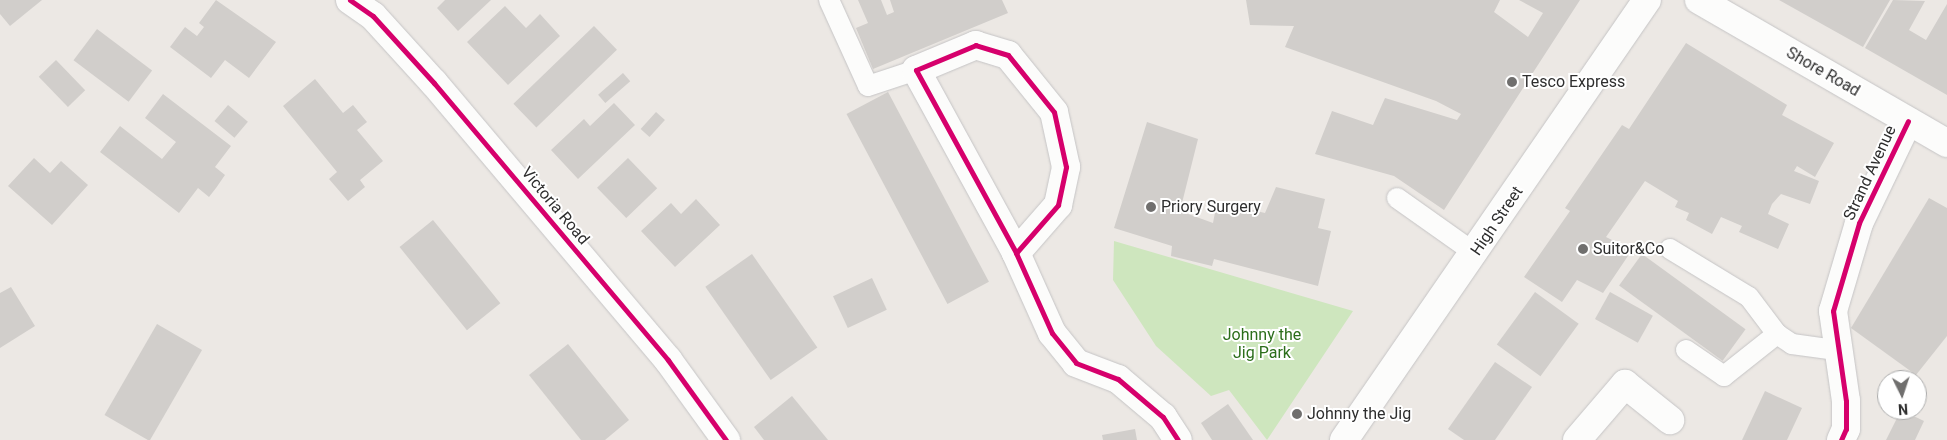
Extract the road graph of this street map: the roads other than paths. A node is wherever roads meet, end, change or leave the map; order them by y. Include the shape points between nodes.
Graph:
1 (350, 0) edge
2 (829, 0) edge
3 (1647, 0) edge
4 (1699, 0) edge
5 (916, 70) junction
6 (1908, 121) junction
7 (1944, 137) edge
8 (1397, 198) dead end
9 (1670, 250) dead end
10 (1016, 253) junction
11 (1476, 254) junction
12 (1777, 334) junction
13 (1686, 350) dead end
14 (1836, 350) junction
15 (1670, 420) dead end
16 (726, 440) edge
17 (1178, 440) edge
18 (1344, 440) edge
19 (1577, 440) edge
20 (1841, 440) edge

1 - 16 street, Victoria Road via 373,16 434,83 668,360
2 - 5 lane via 868,86
3 - 11 street, High Street
4 - 6 street, Shore Road
5 - 10 street
5 - 10 street via 976,46 1008,55 1054,112 1066,167 1058,205
6 - 7 street, Shore Road
6 - 14 street, Strand Avenue via 1859,223 1842,273 1833,311
8 - 11 lane
9 - 12 lane via 1749,297
10 - 17 street via 1052,333 1076,363 1118,379 1163,417
11 - 18 street, High Street
12 - 13 lane via 1724,376
12 - 14 lane via 1792,344
14 - 20 street, Strand Avenue via 1846,401 1846,429
15 - 19 street via 1626,384

